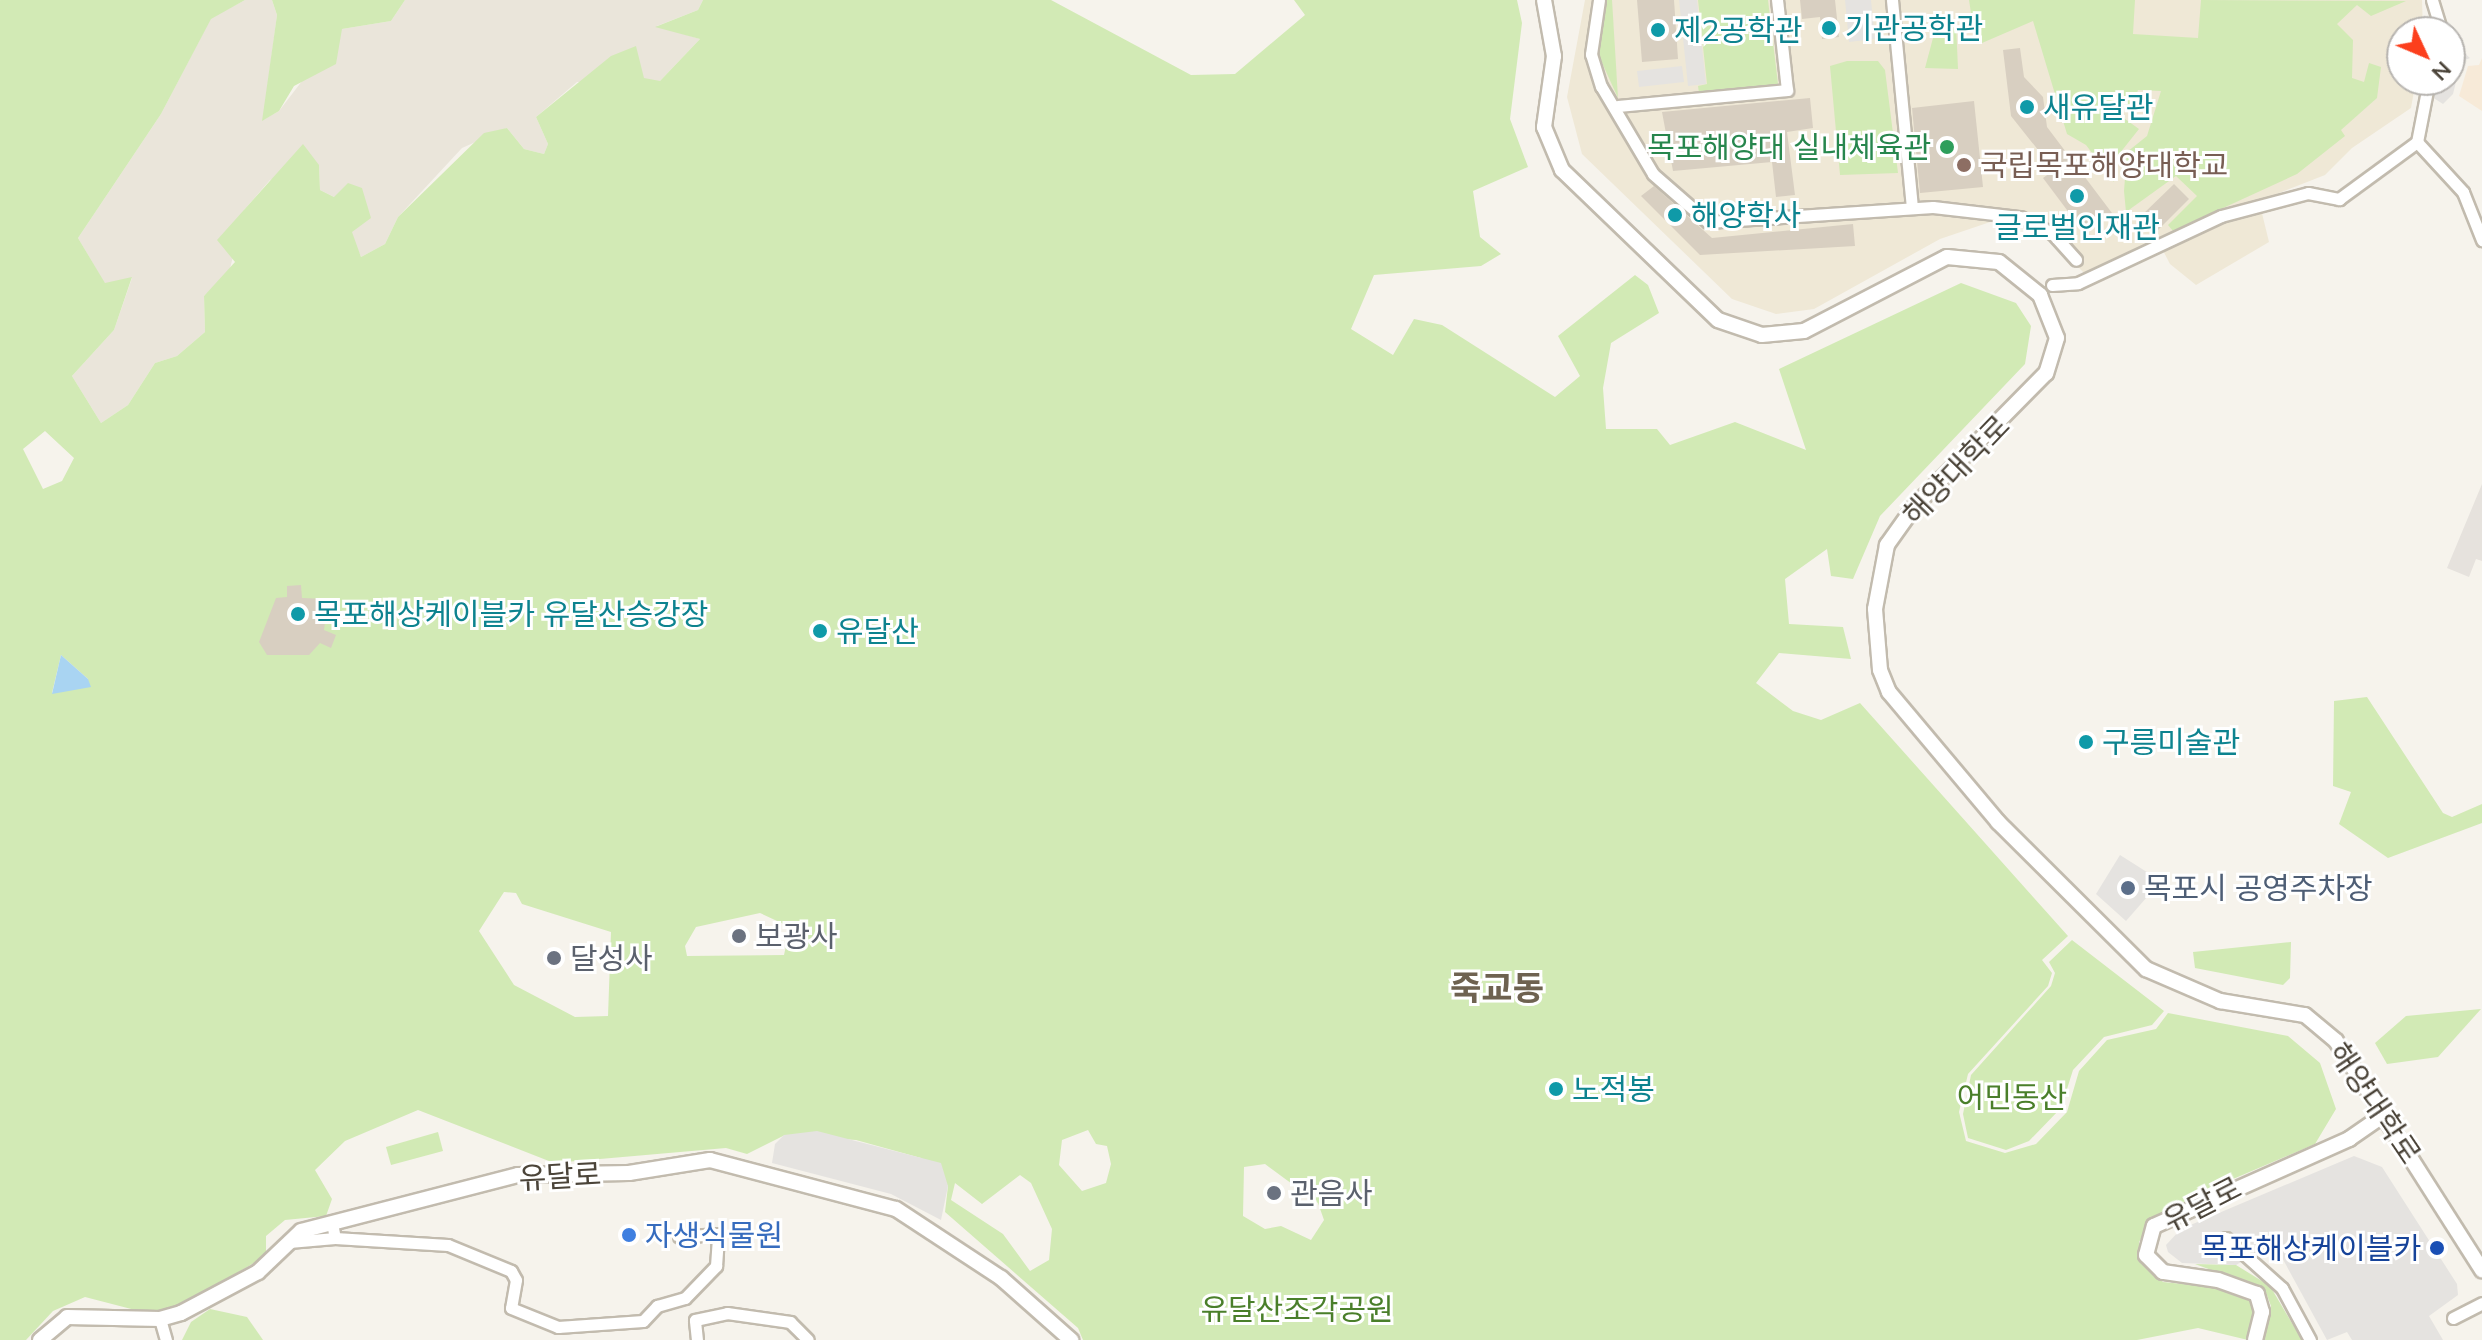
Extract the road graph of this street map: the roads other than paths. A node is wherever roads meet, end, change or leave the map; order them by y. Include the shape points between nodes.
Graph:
1 (1544, 0) edge
2 (1599, 0) edge
3 (1777, 0) edge
4 (1892, 0) edge
5 (2426, 96) edge
6 (1618, 106) junction
7 (2417, 142) junction
8 (1912, 207) junction
9 (2482, 240) edge
10 (2076, 260) dead end
11 (2052, 285) dead end
12 (2385, 1114) junction
13 (333, 1230) junction
14 (679, 1237) dead end
15 (2226, 1238) dead end
16 (2482, 1270) edge
17 (2482, 1303) edge
18 (2453, 1318) dead end
19 (160, 1319) junction
20 (40, 1340) edge
21 (166, 1340) edge
22 (697, 1340) edge
23 (808, 1340) edge
24 (1071, 1340) edge
25 (2255, 1340) edge
26 (2310, 1340) edge

1 - 12 street, 해양대학로 via 1554,56 1544,127 1562,170 1718,320 1762,335 1804,331 1947,257 1999,262 2040,295 2057,338 2046,373 1924,496 1887,545 1875,609 1880,670 1889,692 1949,768 2121,949 2173,985 2220,1001 2305,1015 2336,1041
2 - 6 street via 1591,54 1601,86
3 - 6 street via 1787,90
4 - 8 street
5 - 7 street
6 - 8 street via 1650,170 1708,222
7 - 9 street via 2463,192
7 - 11 street via 2339,199 2308,193 2236,212 2078,283
8 - 10 street via 2020,217 2052,233
12 - 16 street, 해양대학로
12 - 25 street, 유달로 via 2349,1139 2154,1226 2146,1255 2163,1272 2218,1280 2257,1294 2262,1312
13 - 14 street via 463,1249 515,1275 511,1308 558,1327 643,1321 657,1306 685,1298 716,1266 718,1234
13 - 19 street, 유달로 via 301,1231 258,1272
13 - 24 street, 유달로 via 518,1175 729,1162 896,1209 1001,1278
15 - 26 street via 2282,1288
17 - 18 street
19 - 20 street, 유달로 via 67,1317
19 - 21 street
22 - 23 street via 695,1320 727,1313 790,1322

